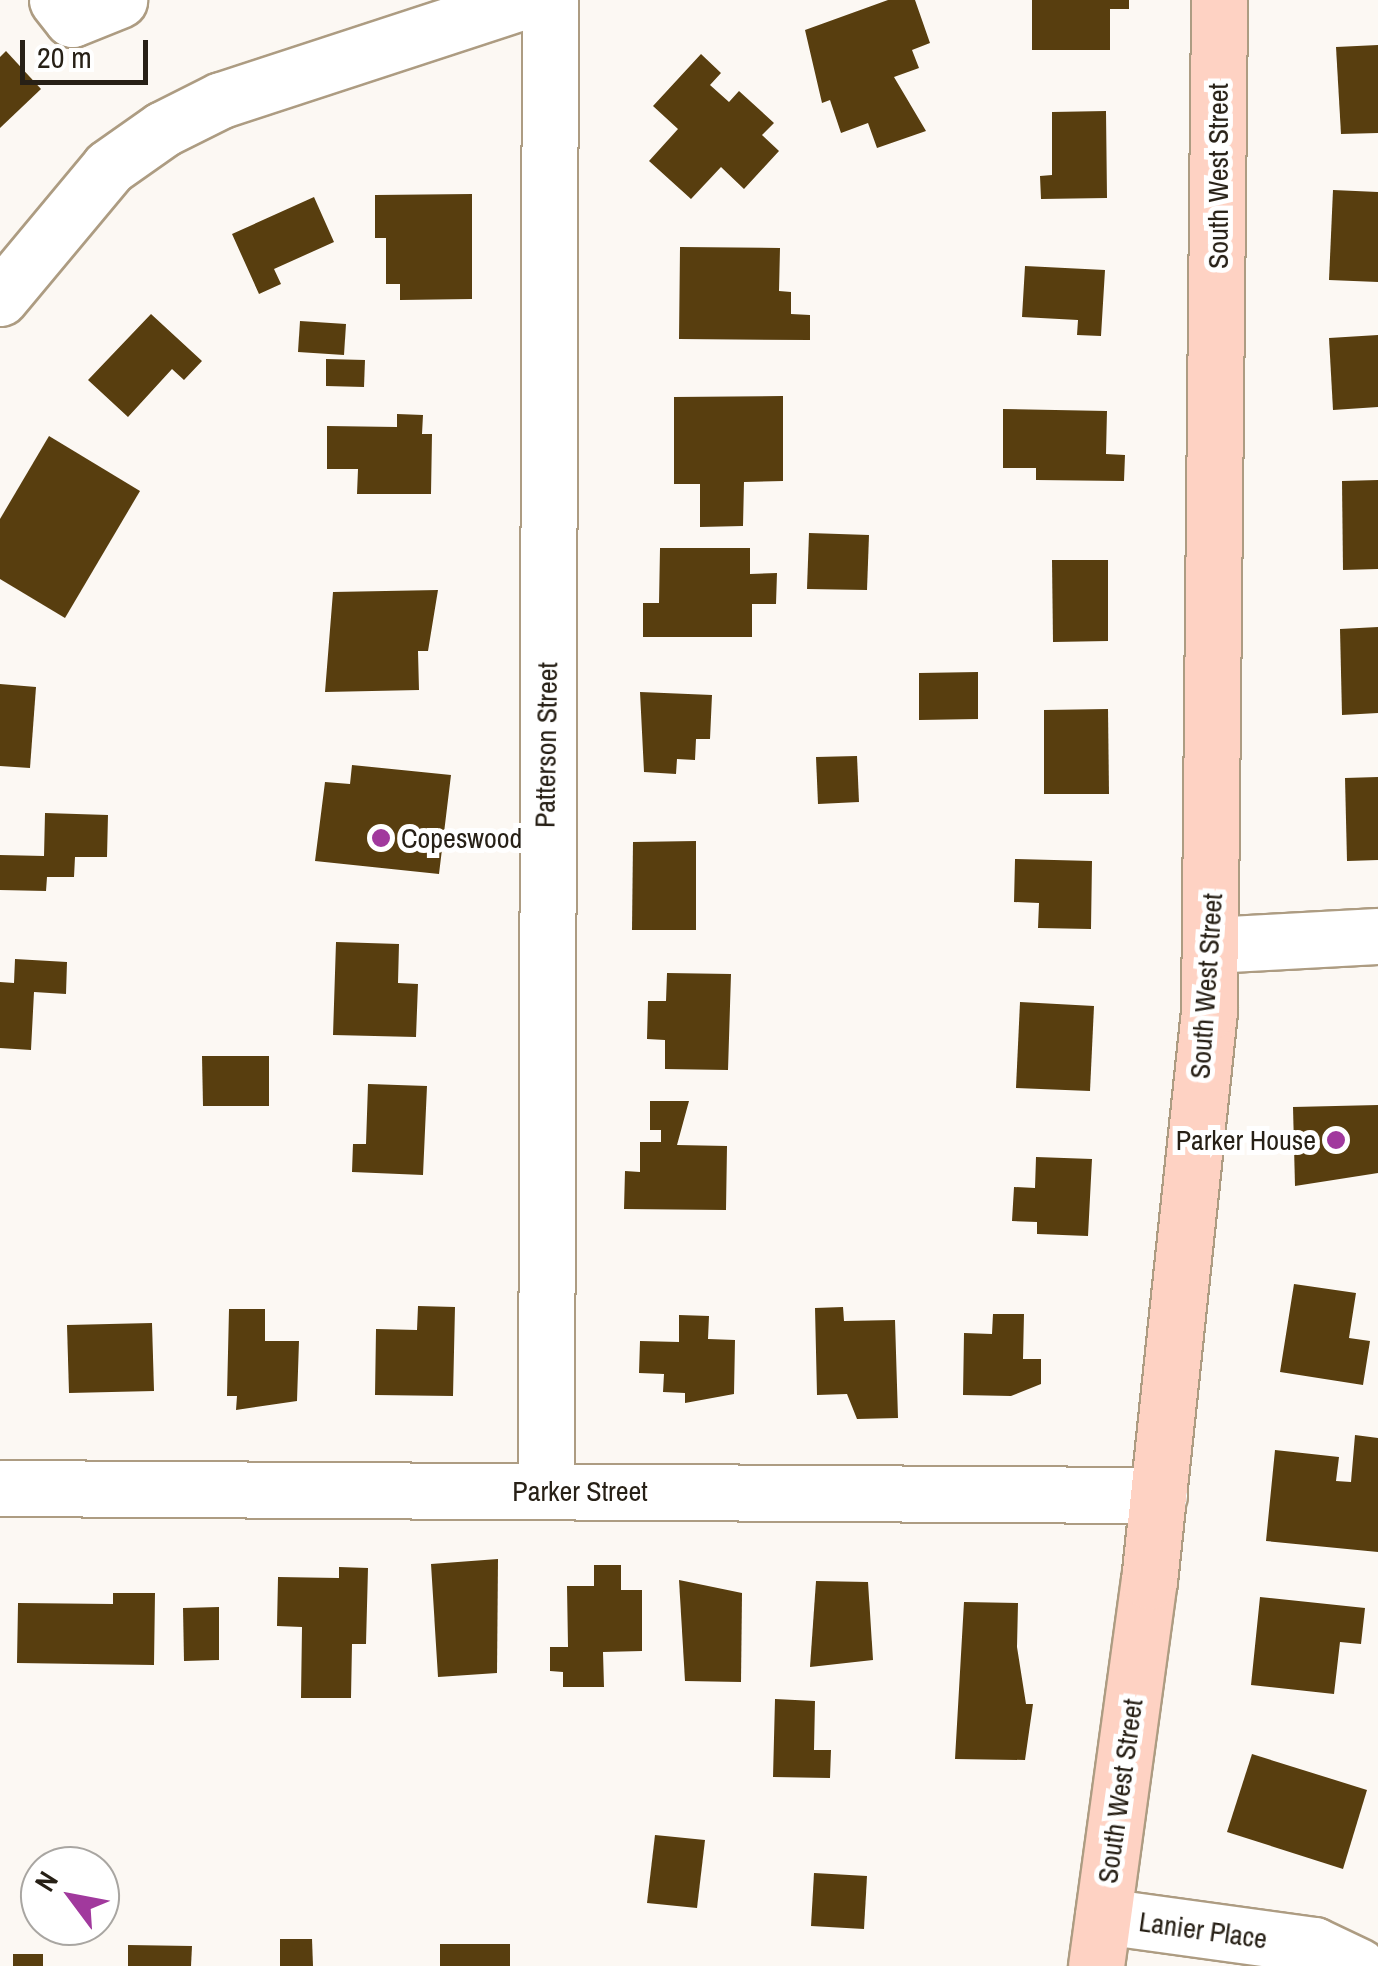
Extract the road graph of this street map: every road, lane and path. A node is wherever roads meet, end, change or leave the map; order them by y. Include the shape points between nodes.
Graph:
1 (57, 0) edge
2 (119, 0) edge
3 (526, 0) edge
4 (550, 0) edge
5 (1220, 0) edge
6 (0, 298) edge
7 (1378, 936) edge
8 (1212, 945) junction
9 (0, 1488) edge
10 (546, 1490) junction
11 (1159, 1495) junction
12 (1099, 1941) edge
13 (1358, 1966) edge

1 - 2 street via 72,19
3 - 6 street via 221,100 163,129 109,167
4 - 10 street, Patterson Street
5 - 8 main road, South West Street
7 - 8 street
8 - 11 main road, South West Street
9 - 10 street, Parker Street
10 - 11 street, Parker Street
11 - 12 main road, South West Street
12 - 13 street, Lanier Place via 1314,1946

